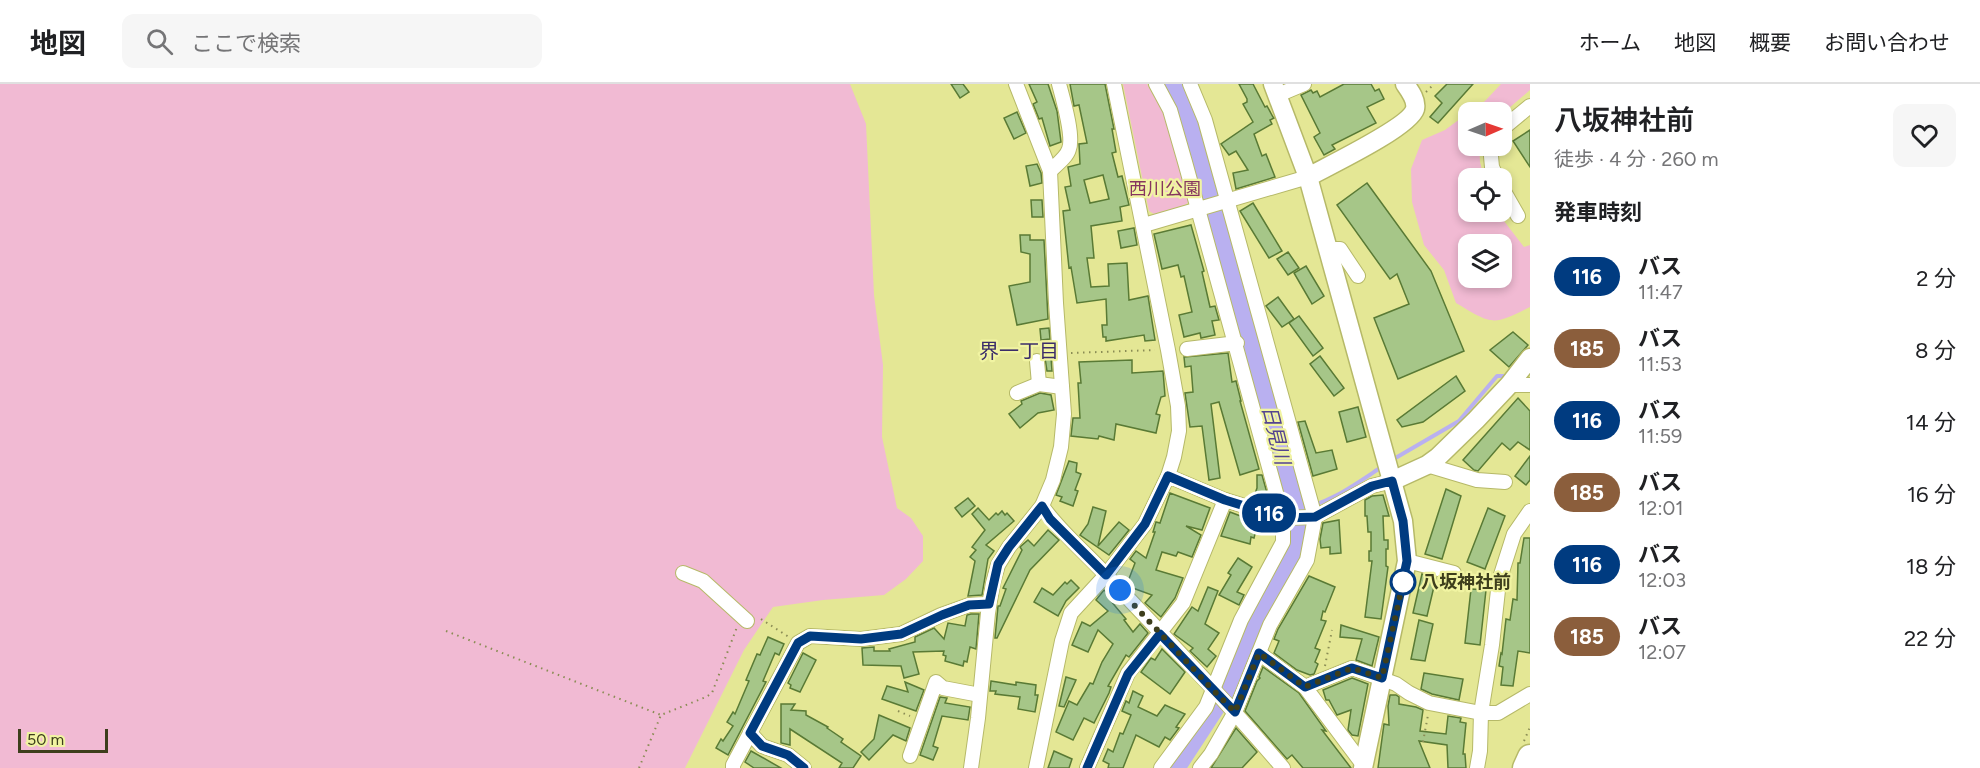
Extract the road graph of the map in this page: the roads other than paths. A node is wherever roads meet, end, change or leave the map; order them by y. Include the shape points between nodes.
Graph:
1 (1016, 84) edge
2 (1059, 84) edge
3 (1114, 84) edge
4 (1156, 84) edge
5 (1190, 84) edge
6 (1304, 84) edge
7 (1405, 84) edge
8 (1276, 90) edge
9 (1530, 106) edge
10 (1512, 121) edge
11 (1050, 171) junction
12 (1308, 177) junction
13 (1228, 200) junction
14 (1512, 206) edge
15 (1198, 209) junction
16 (1518, 216) dead end
17 (1144, 225) junction
18 (1329, 249) junction
19 (1358, 276) dead end
20 (1237, 344) junction
21 (1187, 349) dead end
22 (1037, 361) dead end
23 (1528, 364) edge
24 (1039, 384) junction
25 (1509, 384) junction
26 (1530, 385) edge
27 (1062, 387) junction
28 (1017, 393) dead end
29 (1427, 465) junction
30 (1389, 469) junction
31 (1168, 476) junction
32 (1505, 482) dead end
33 (1225, 500) junction
34 (1042, 506) junction
35 (1530, 511) edge
36 (1314, 515) junction
37 (1284, 518) junction
38 (1407, 561) junction
39 (683, 573) dead end
40 (1454, 573) road end
41 (1106, 575) junction
42 (989, 604) junction
43 (747, 621) road end
44 (1160, 634) junction
45 (1259, 653) junction
46 (1382, 678) junction
47 (1305, 687) junction
48 (1213, 690) junction
49 (1530, 694) edge
50 (980, 695) junction
51 (1235, 712) junction
52 (1481, 712) junction
53 (750, 733) junction
54 (910, 756) dead end
55 (1530, 758) edge
56 (1364, 767) edge
57 (733, 768) edge
58 (804, 768) edge
59 (970, 768) edge
60 (1036, 768) edge
61 (1087, 768) edge
62 (1161, 768) edge
63 (1200, 768) edge
64 (1283, 768) edge
65 (1477, 768) edge
66 (1525, 768) edge

1 - 11 street
2 - 11 street via 1069,151
3 - 17 street
4 - 15 street via 1170,110
5 - 13 street via 1205,120
6 - 8 street
7 - 12 street via 1415,102 1408,119
8 - 12 street
9 - 10 street
11 - 27 street
12 - 13 street
12 - 18 street
13 - 15 street
13 - 36 street
14 - 16 street
15 - 17 street
15 - 20 street
17 - 31 street via 1178,406 1179,431
18 - 19 street via 1340,249
18 - 30 street
20 - 21 street
20 - 37 street
22 - 24 street
23 - 25 street
24 - 27 street
24 - 28 street
25 - 26 street
25 - 29 street
27 - 34 street via 1061,447
29 - 30 street
29 - 32 street via 1477,480
30 - 36 street via 1372,486
30 - 38 street via 1403,521
31 - 33 street
31 - 41 street via 1145,524
33 - 37 street
33 - 44 street via 1183,603
34 - 41 street
34 - 42 street via 998,564
35 - 52 street via 1514,534 1499,580
36 - 37 street
36 - 45 street via 1307,560 1270,625
37 - 48 street via 1283,542 1241,620
38 - 40 street
38 - 46 street
39 - 43 street via 703,581
41 - 44 street
41 - 60 street via 1071,613
42 - 50 street
42 - 53 street via 969,605 901,634 861,639 810,636 798,643
44 - 48 street
44 - 61 street via 1128,674
45 - 47 street
45 - 51 street
46 - 47 street via 1352,668
46 - 52 street via 1430,703
46 - 56 street
47 - 56 street
48 - 51 street
48 - 62 street via 1206,707
49 - 52 street via 1498,713
50 - 54 street via 943,688 936,682
50 - 59 street
51 - 63 street
51 - 64 street
52 - 65 street
53 - 57 street
53 - 58 street via 762,746 788,755
55 - 66 highway

